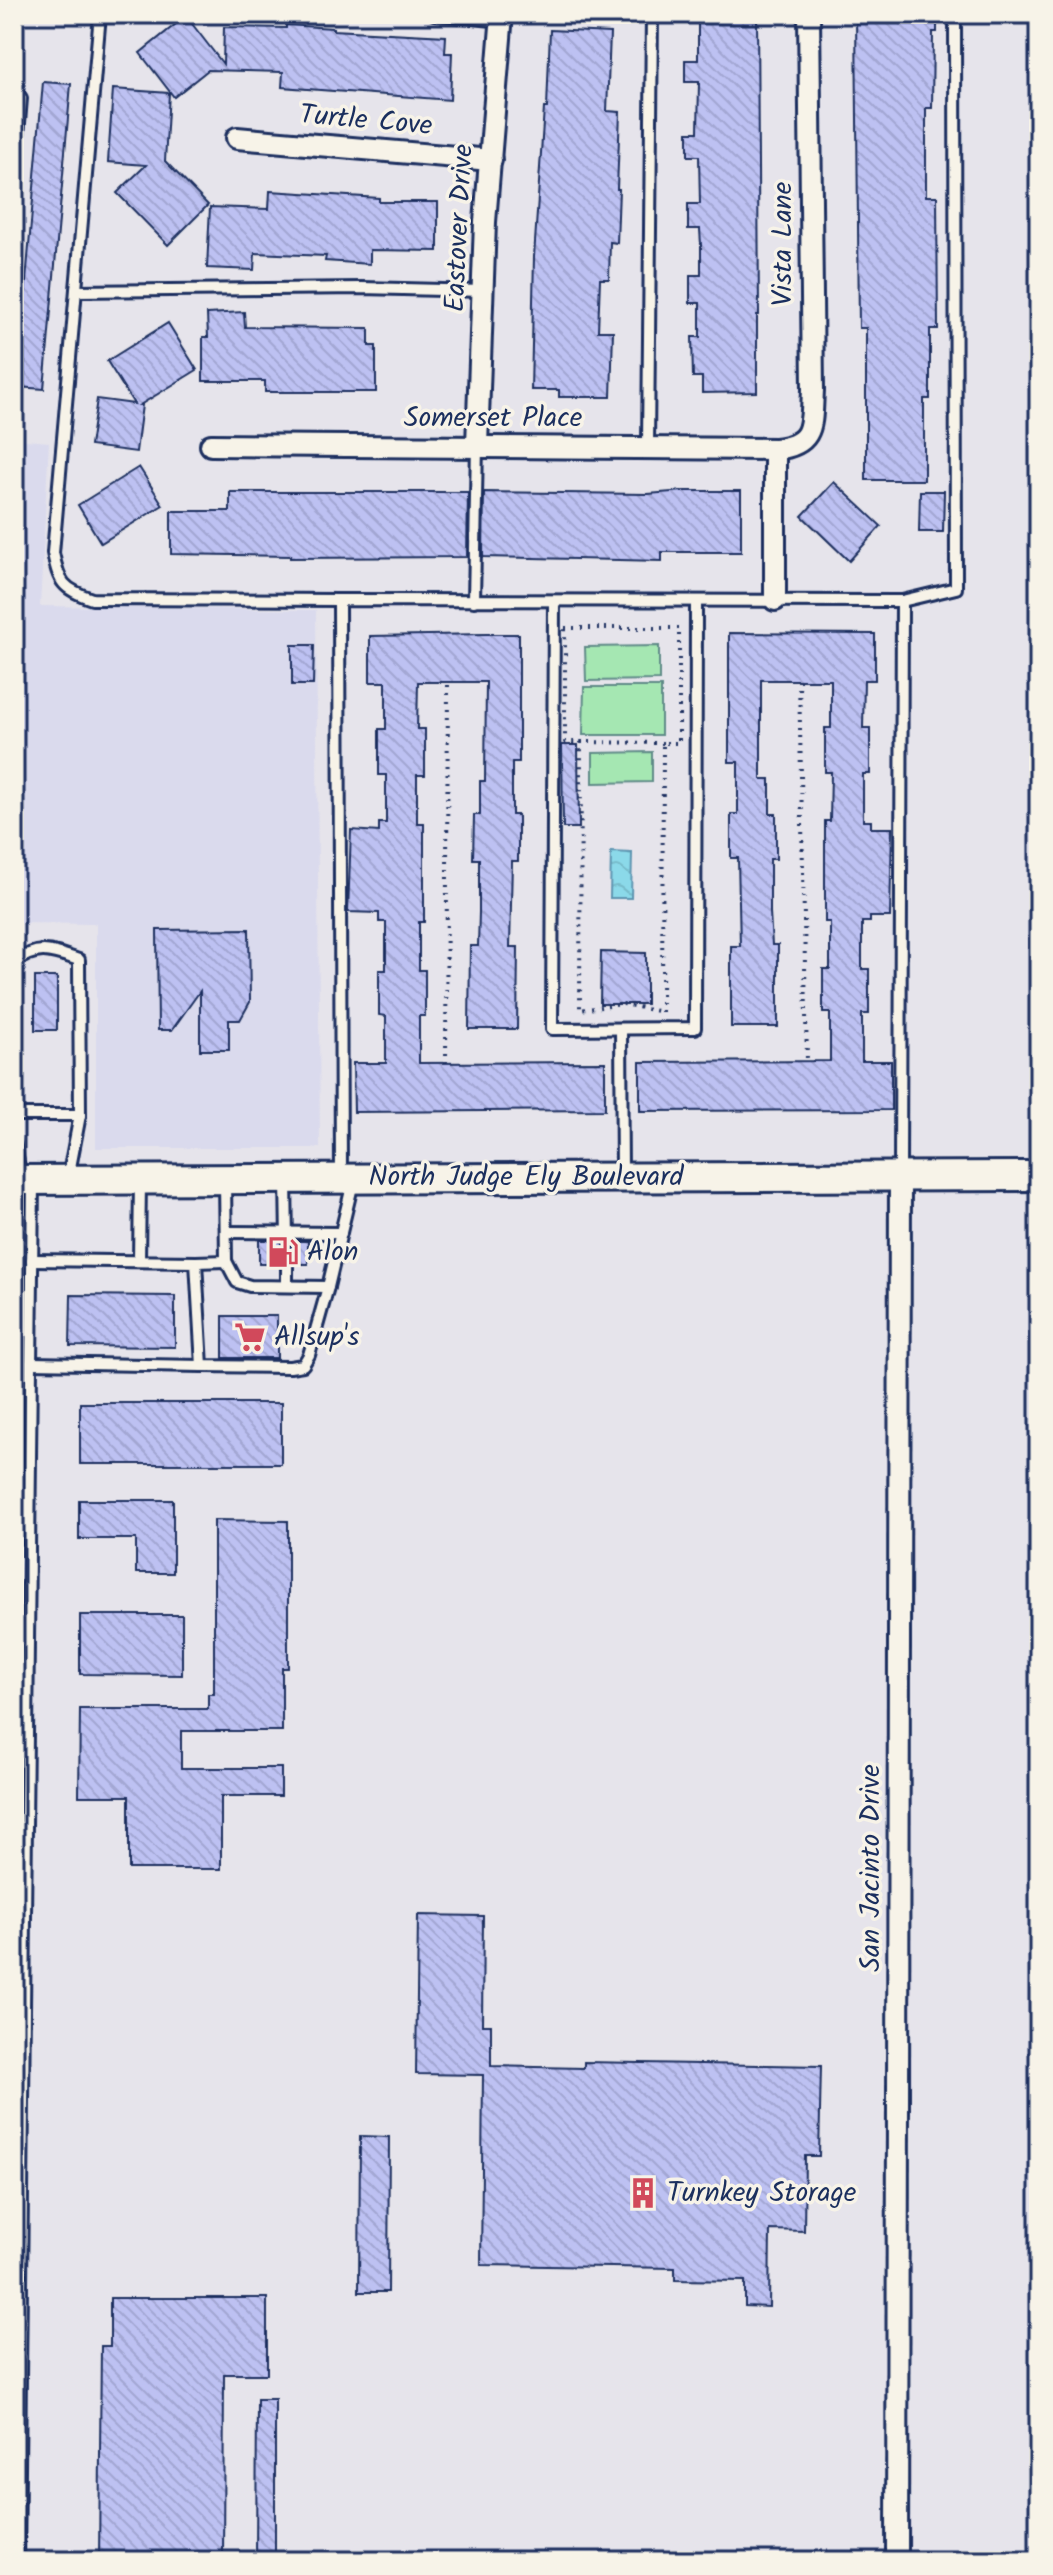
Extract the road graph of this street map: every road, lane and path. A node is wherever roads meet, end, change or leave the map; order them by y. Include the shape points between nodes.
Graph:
1 (100, 14) edge
2 (434, 14) edge
3 (652, 14) edge
4 (809, 14) edge
5 (955, 14) edge
6 (502, 17) edge
7 (14, 90) edge
8 (237, 138) dead end
9 (491, 160) junction
10 (14, 182) edge
11 (76, 291) junction
12 (484, 291) junction
13 (211, 445) dead end
14 (477, 445) junction
15 (648, 447) junction
16 (775, 449) junction
17 (339, 600) junction
18 (775, 600) junction
19 (474, 601) junction
20 (902, 601) junction
21 (554, 602) junction
22 (696, 602) junction
23 (799, 680) dead end
24 (448, 682) dead end
25 (581, 742) junction
26 (663, 743) junction
27 (14, 963) edge
28 (621, 1029) junction
29 (807, 1061) dead end
30 (446, 1063) dead end
31 (14, 1115) edge
32 (80, 1115) junction
33 (14, 1141) edge
34 (900, 1175) junction
35 (622, 1176) junction
36 (1039, 1176) edge
37 (348, 1177) junction
38 (225, 1178) junction
39 (286, 1178) junction
40 (140, 1179) junction
41 (23, 1180) edge
42 (67, 1180) junction
43 (226, 1232) junction
44 (341, 1233) junction
45 (287, 1236) junction
46 (32, 1260) junction
47 (139, 1261) junction
48 (226, 1261) junction
49 (196, 1262) junction
50 (287, 1264) dead end
51 (287, 1286) junction
52 (328, 1287) junction
53 (31, 1363) junction
54 (202, 1366) junction
55 (18, 2561) edge
56 (897, 2561) edge

1 - 11 lane
2 - 6 lane
3 - 15 lane
4 - 16 street, Vista Lane via 811,429 790,448
5 - 20 lane via 956,588
6 - 9 street, Eastover Drive
7 - 10 lane via 21,98
8 - 9 street, Turtle Cove
9 - 12 street, Eastover Drive
11 - 12 lane
11 - 17 lane via 53,553 58,576 70,592 92,599
12 - 14 street, Eastover Drive
13 - 14 street, Somerset Place
14 - 15 street, Somerset Place
14 - 19 lane
15 - 16 street, Somerset Place
16 - 18 street
17 - 19 lane
17 - 37 lane
18 - 20 lane
18 - 22 lane
19 - 21 lane
20 - 34 lane
21 - 22 lane
21 - 28 lane via 552,1029
22 - 28 lane via 695,1028
23 - 29 path
24 - 30 path
25 - 26 path
25 - 26 path via 565,742 565,628 679,628 679,743
25 - 26 path via 580,1010 623,1004 662,1012
27 - 32 lane via 26,953 49,949 79,960
28 - 35 lane
31 - 32 lane
32 - 42 lane
33 - 41 lane
34 - 35 main road, North Judge Ely Boulevard
34 - 36 main road, North Judge Ely Boulevard
34 - 56 street, San Jacinto Drive
35 - 37 main road, North Judge Ely Boulevard
37 - 39 main road, North Judge Ely Boulevard
37 - 44 lane
38 - 39 main road, North Judge Ely Boulevard
38 - 40 main road, North Judge Ely Boulevard
38 - 43 lane
39 - 45 lane
40 - 42 main road, North Judge Ely Boulevard
40 - 47 lane
41 - 42 main road, North Judge Ely Boulevard
41 - 46 lane
43 - 45 lane
43 - 48 lane
44 - 45 lane
44 - 52 lane
46 - 47 lane
46 - 53 lane
47 - 49 lane
48 - 49 lane
48 - 51 lane via 237,1282
49 - 54 lane
50 - 51 lane
51 - 52 lane
52 - 54 lane via 303,1365
53 - 54 lane
53 - 55 lane

